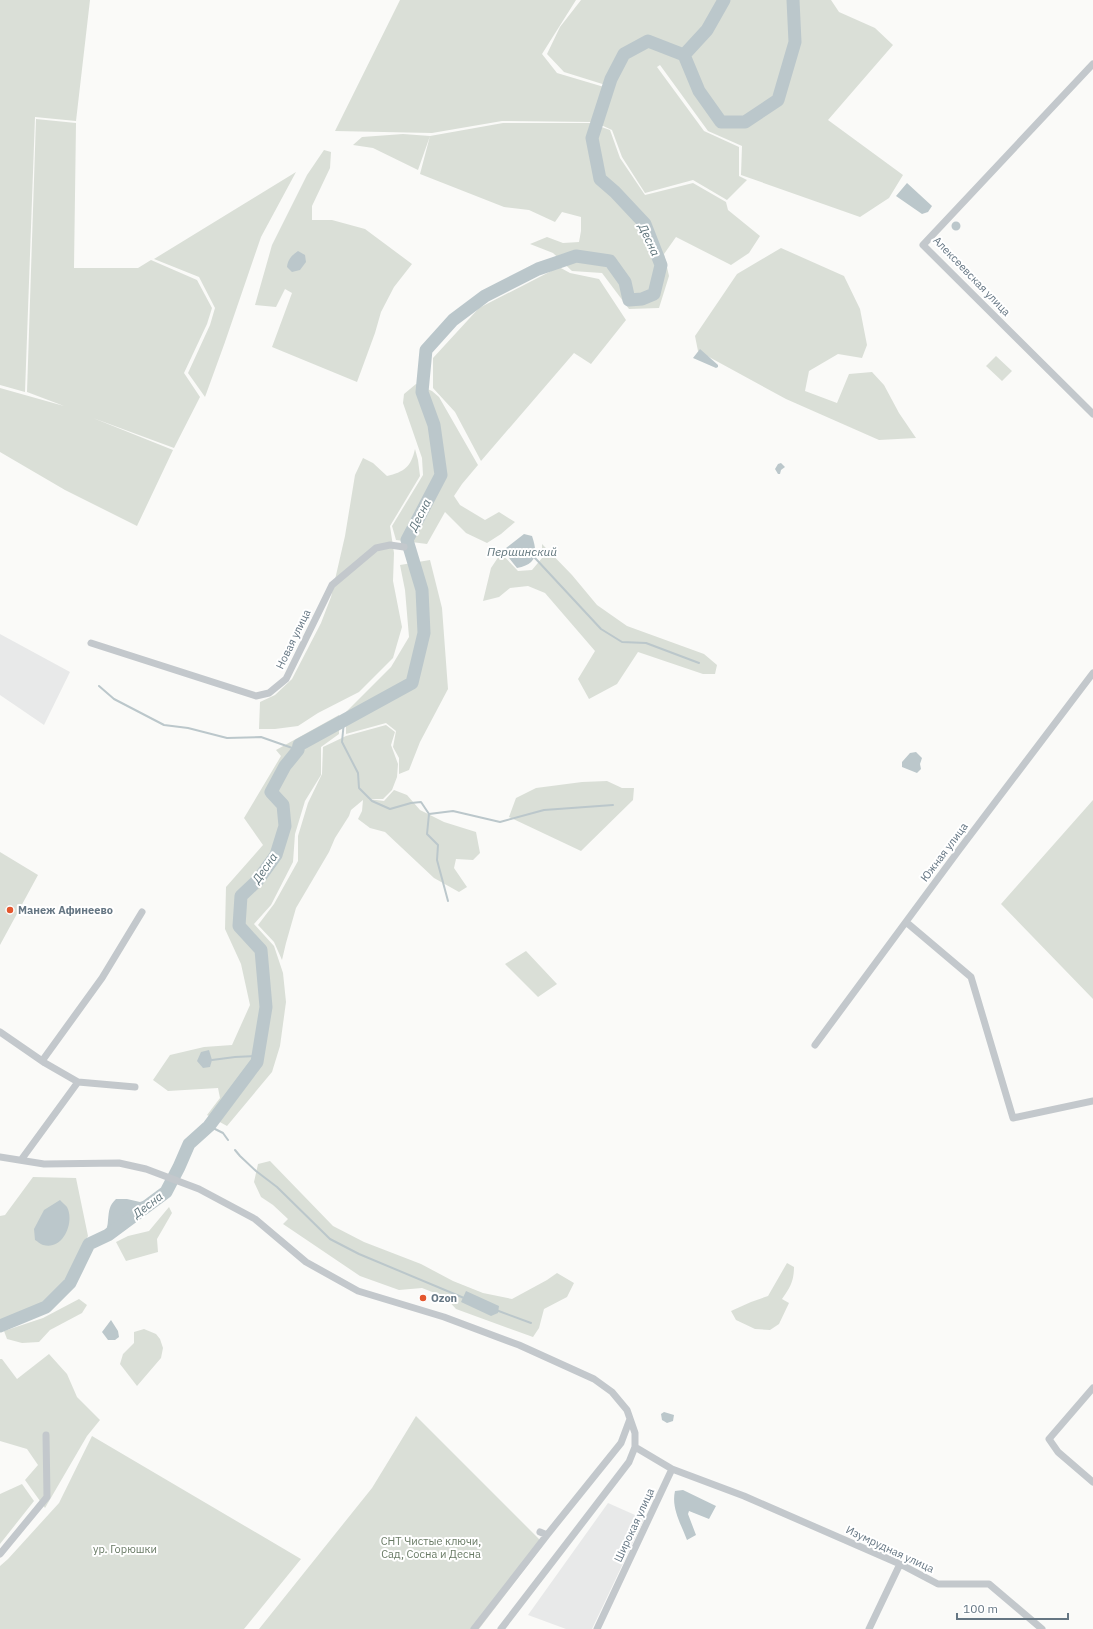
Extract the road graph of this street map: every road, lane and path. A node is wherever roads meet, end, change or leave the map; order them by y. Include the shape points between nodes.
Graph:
1 (1093, 64) edge
2 (1093, 414) edge
3 (404, 547) dead end
4 (91, 643) dead end
5 (1093, 673) edge
6 (142, 912) dead end
7 (906, 922) junction
8 (0, 1032) edge
9 (815, 1045) dead end
10 (42, 1061) junction
11 (78, 1082) junction
12 (136, 1087) dead end
13 (1093, 1101) edge
14 (0, 1157) edge
15 (21, 1160) junction
16 (1093, 1388) edge
17 (630, 1419) junction
18 (46, 1435) dead end
19 (635, 1447) junction
20 (672, 1469) junction
21 (1093, 1482) edge
22 (0, 1554) edge
23 (900, 1564) junction
24 (474, 1629) edge
25 (501, 1629) edge
26 (597, 1629) edge
27 (869, 1629) edge
28 (1042, 1629) edge

1 - 2 street, Алексеевская улица via 923,245
3 - 4 street, Новая улица via 390,545 376,548 332,585 286,679 269,693 256,696
5 - 7 street, Южная улица
6 - 10 street via 102,978
7 - 9 street, Южная улица
7 - 13 street via 971,977 1013,1118
8 - 10 street
10 - 11 street
11 - 12 street
11 - 15 street
14 - 15 street
15 - 17 street via 44,1164 119,1163 146,1169 199,1189 255,1219 306,1262 358,1291 444,1317 512,1343 594,1380 612,1392 627,1410
16 - 21 street via 1049,1440 1058,1452
17 - 19 street via 635,1433
17 - 24 street via 621,1443 543,1534
18 - 22 street via 47,1497
19 - 20 street
19 - 25 street via 629,1462
20 - 23 street, Изумрудная улица via 744,1496
20 - 26 street, Широкая улица
23 - 27 street
23 - 28 street, Изумрудная улица via 938,1584 989,1584

